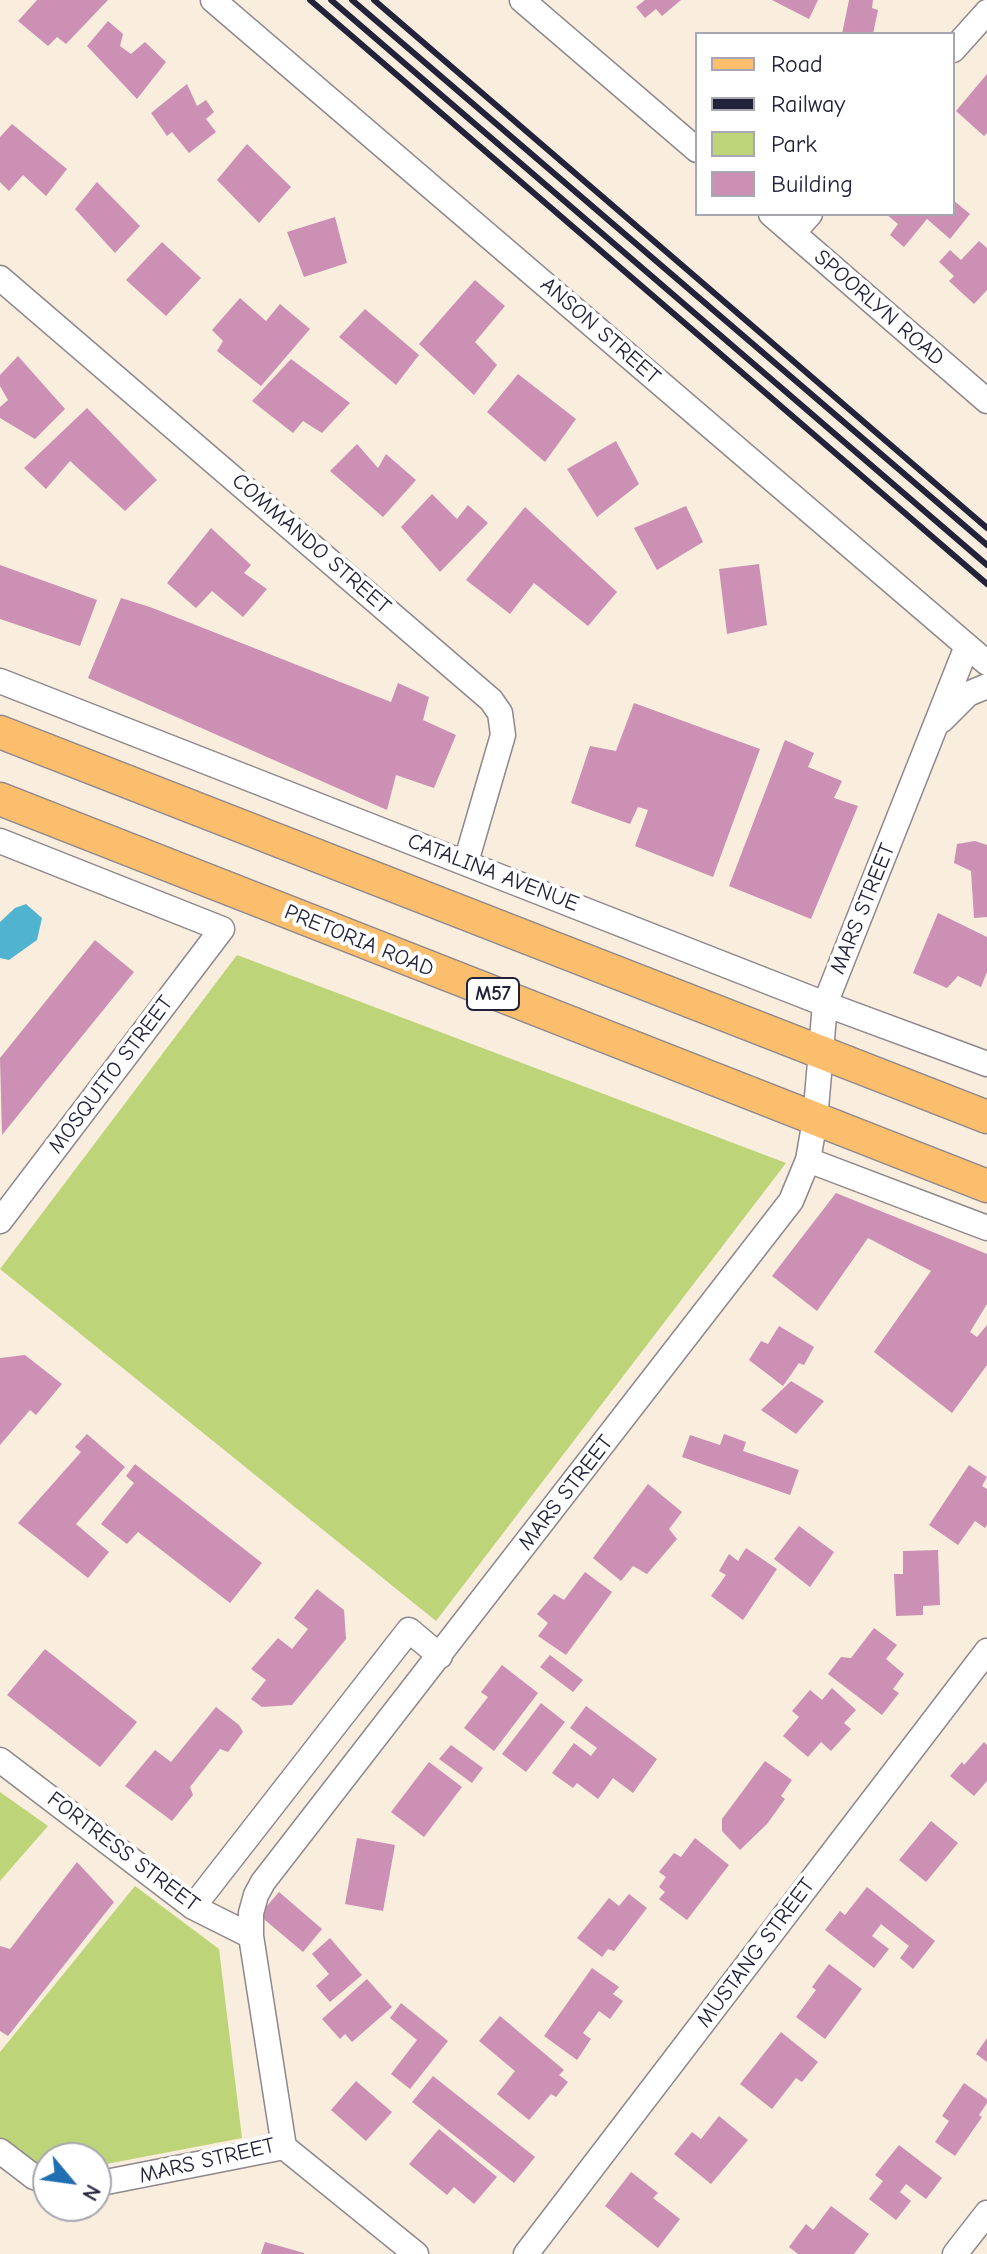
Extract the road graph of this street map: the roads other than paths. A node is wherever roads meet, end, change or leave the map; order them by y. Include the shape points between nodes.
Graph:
1 (213, 0) edge
2 (522, 0) edge
3 (980, 0) edge
4 (987, 9) edge
5 (955, 48) edge
6 (695, 148) edge
7 (773, 216) edge
8 (808, 216) edge
9 (793, 233) junction
10 (0, 278) edge
11 (987, 401) edge
12 (967, 646) junction
13 (987, 663) edge
14 (0, 681) edge
15 (987, 686) edge
16 (934, 729) junction
17 (0, 732) edge
18 (0, 799) edge
19 (0, 841) edge
20 (466, 862) junction
21 (825, 1004) junction
22 (820, 1053) junction
23 (987, 1064) edge
24 (987, 1117) edge
25 (815, 1120) junction
26 (808, 1160) junction
27 (987, 1186) edge
28 (0, 1221) edge
29 (987, 1228) edge
30 (987, 1651) edge
31 (440, 1656) junction
32 (0, 1760) edge
33 (193, 1907) junction
34 (251, 1936) junction
35 (284, 2147) junction
36 (0, 2151) edge
37 (32, 2174) edge
38 (112, 2181) edge
39 (987, 2213) edge
40 (416, 2254) edge
41 (526, 2254) edge
42 (955, 2254) edge

1 - 12 street, ANSON STREET
2 - 6 street
3 - 4 street
4 - 5 street
7 - 9 street, SPOORLYN ROAD
8 - 9 street
9 - 11 street, SPOORLYN ROAD
10 - 20 street, COMMANDO STREET via 491,700 500,713 503,735
12 - 13 street, ANSON STREET
12 - 16 street, MARS STREET
14 - 20 street, CATALINA AVENUE
15 - 16 street via 968,694
16 - 21 street, MARS STREET
17 - 22 main road
18 - 25 main road, PRETORIA ROAD / M57
19 - 28 street, MOSQUITO STREET via 222,929
20 - 21 street, CATALINA AVENUE
21 - 22 street, MARS STREET
21 - 23 street, CATALINA AVENUE
22 - 24 main road
22 - 25 street, MARS STREET
25 - 26 street, MARS STREET
25 - 27 main road, PRETORIA ROAD / M57
26 - 29 street
26 - 31 street, MARS STREET via 791,1201 772,1228
30 - 41 street, MUSTANG STREET
31 - 33 street via 409,1630
31 - 34 street, MARS STREET via 263,1882 251,1913
32 - 33 street, FORTRESS STREET
33 - 34 street, FORTRESS STREET
34 - 35 street, MARS STREET
35 - 38 street, MARS STREET
35 - 40 street
36 - 37 street
39 - 42 street

